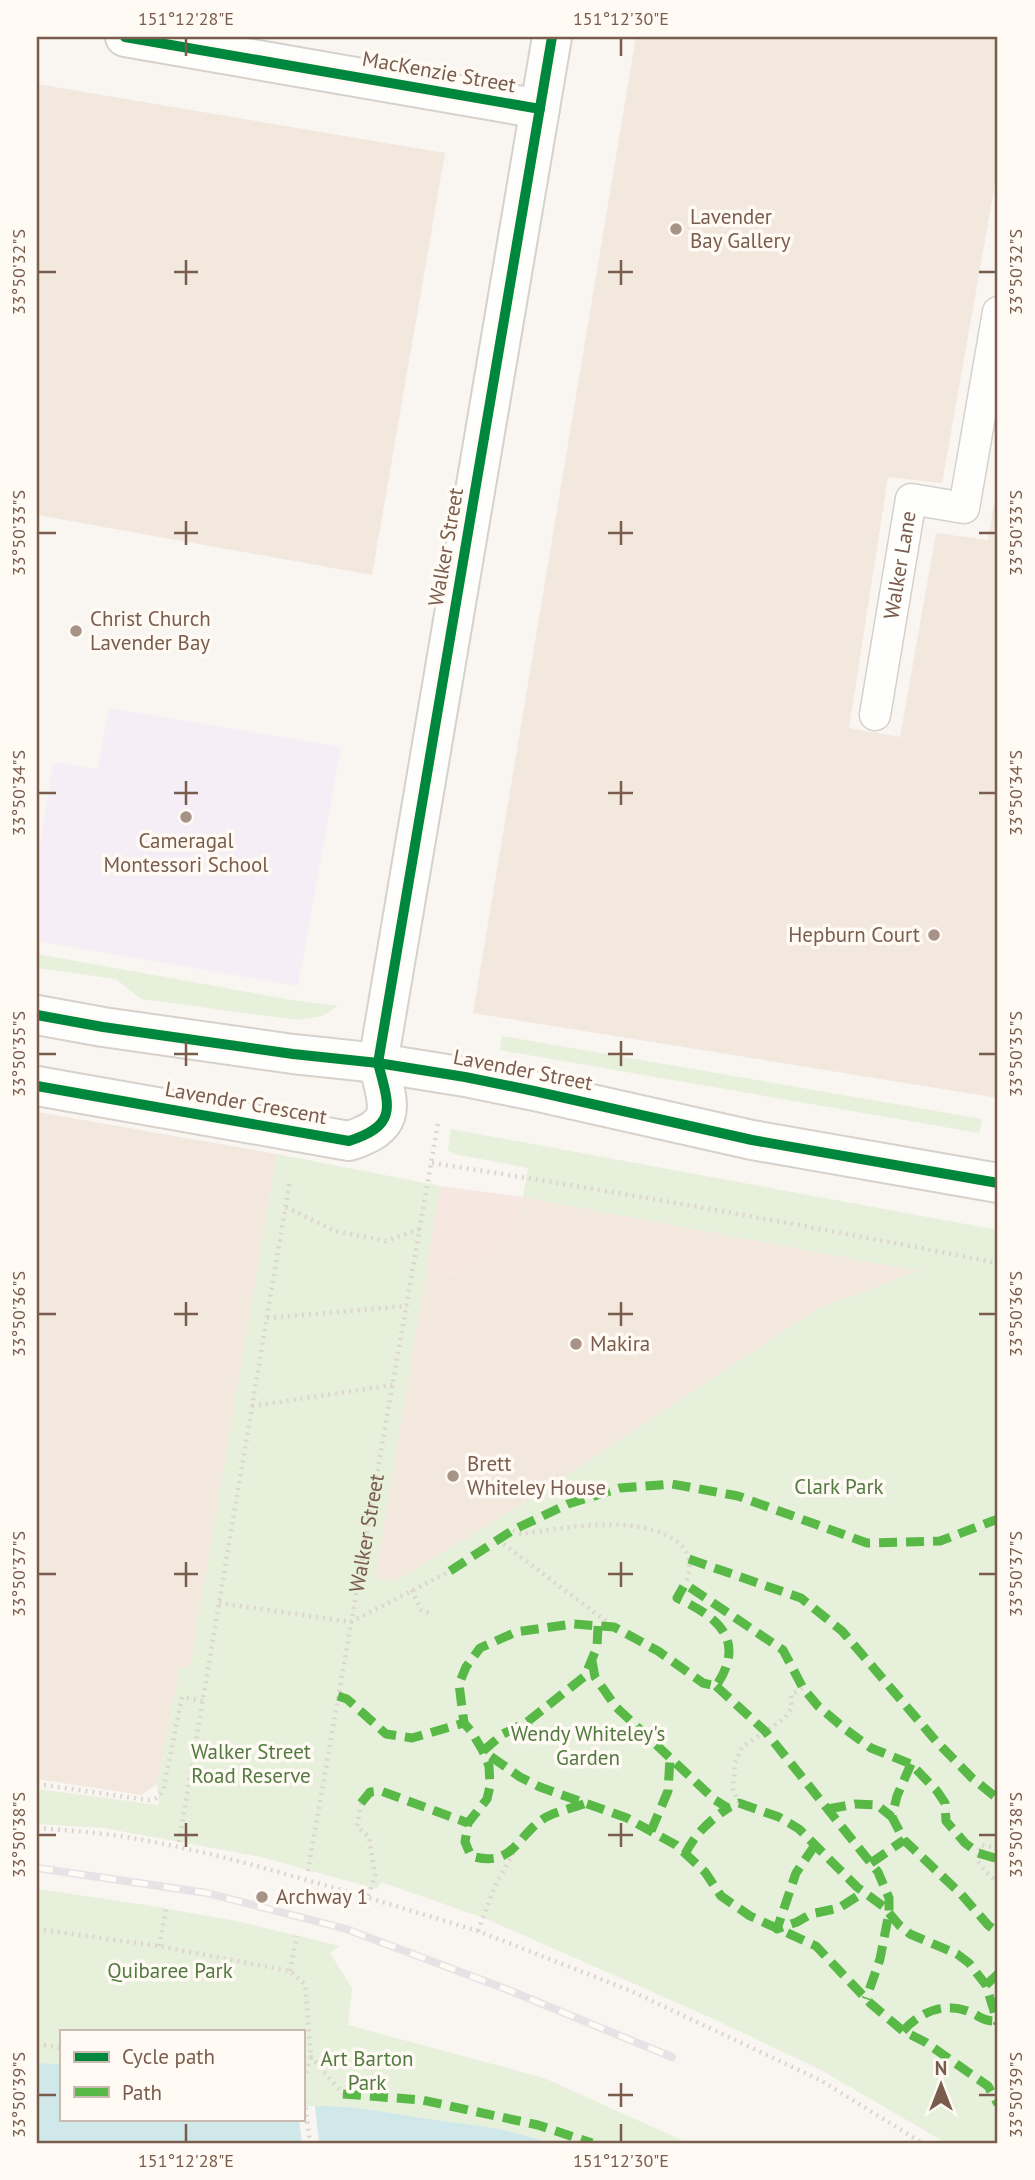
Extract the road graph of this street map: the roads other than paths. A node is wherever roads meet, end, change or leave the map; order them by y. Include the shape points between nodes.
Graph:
1 (125, 37) edge
2 (552, 37) edge
3 (540, 109) junction
4 (998, 313) edge
5 (875, 715) dead end
6 (37, 1015) edge
7 (378, 1063) junction
8 (37, 1086) edge
9 (998, 1183) edge

1 - 3 street, MacKenzie Street
2 - 3 street, Walker Street
3 - 7 street, Walker Street
4 - 5 lane, Walker Lane via 964,508 911,499
6 - 7 street, Lavender Street
7 - 8 street, Lavender Crescent via 388,1104 385,1118 376,1130 349,1141
7 - 9 street, Lavender Street via 534,1091 752,1140

